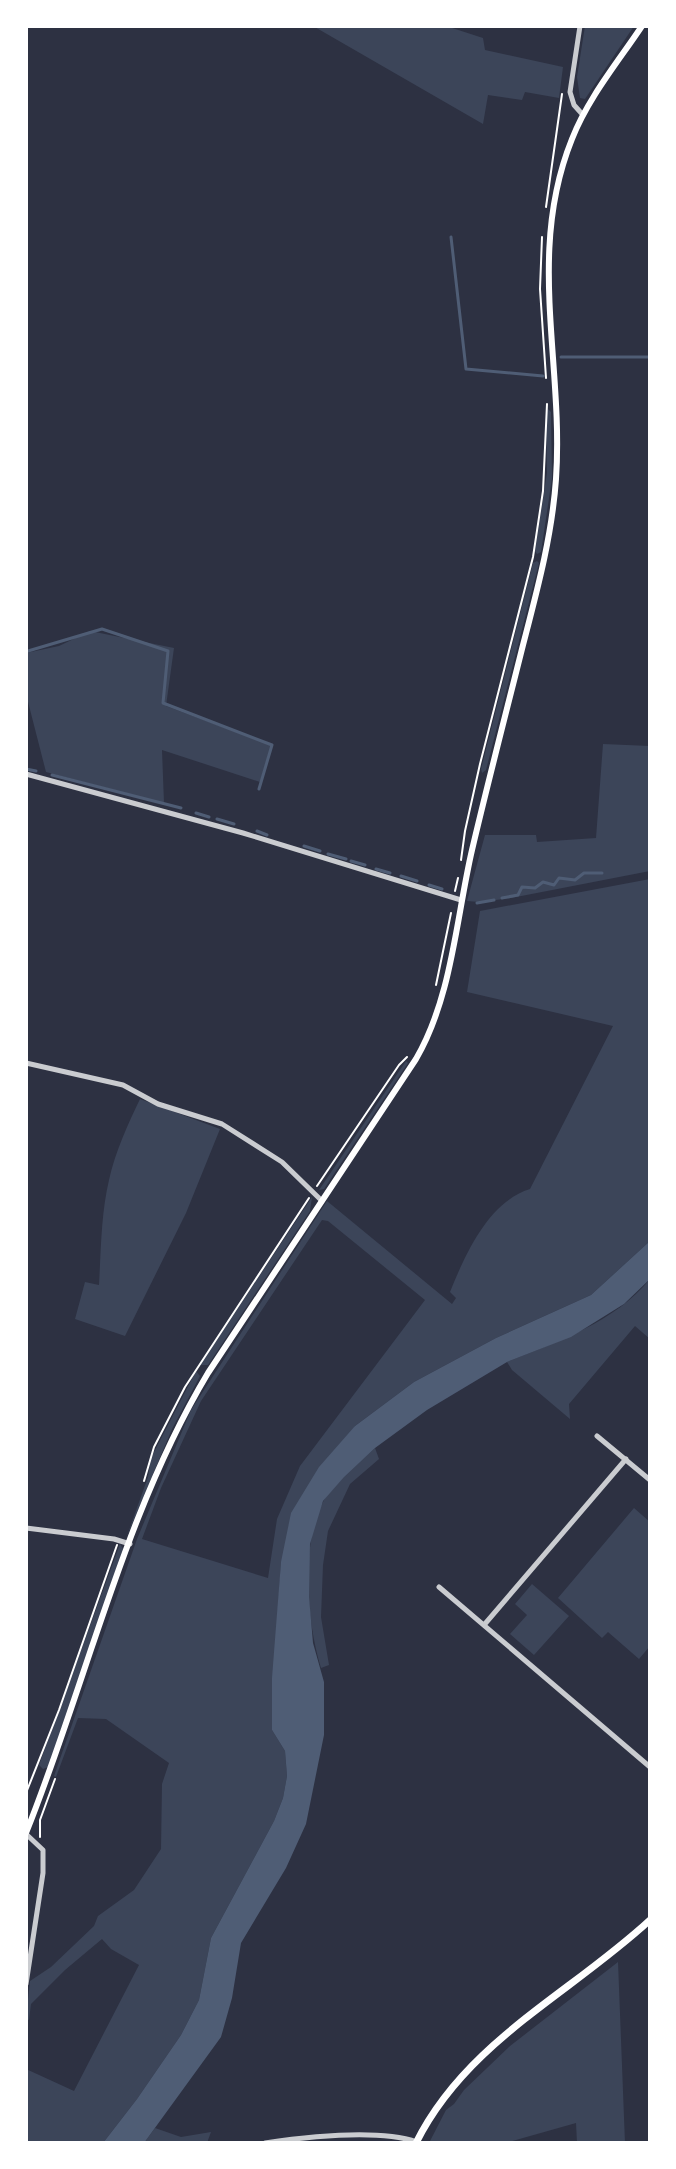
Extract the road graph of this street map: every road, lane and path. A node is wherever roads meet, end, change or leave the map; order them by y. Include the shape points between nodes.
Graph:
1 (580, 26) edge
2 (642, 26) edge
3 (563, 91) dead end
4 (583, 115) junction
5 (545, 213) dead end
6 (542, 235) dead end
7 (547, 386) dead end
8 (548, 402) dead end
9 (26, 774) edge
10 (460, 867) dead end
11 (458, 877) dead end
12 (458, 899) junction
13 (436, 987) dead end
14 (411, 1054) dead end
15 (26, 1063) edge
16 (313, 1192) junction
17 (322, 1201) junction
18 (597, 1436) dead end
19 (626, 1459) junction
20 (650, 1480) edge
21 (140, 1493) dead end
22 (26, 1528) edge
23 (121, 1541) junction
24 (130, 1544) junction
25 (439, 1587) dead end
26 (484, 1625) junction
27 (650, 1767) edge
28 (26, 1793) edge
29 (26, 1833) edge
30 (650, 1920) edge
31 (26, 1984) edge
32 (416, 2142) edge
33 (265, 2143) edge

1 - 4 street via 570,92
2 - 4 main road
3 - 5 path
4 - 12 main road via 564,160 549,237 547,295 557,436 551,521
6 - 7 path
8 - 10 path via 533,557 480,764
9 - 12 street
11 - 12 path
12 - 13 path
12 - 17 main road via 441,1000 429,1036
14 - 16 path
15 - 16 street via 123,1085 158,1104 222,1124 282,1162
16 - 17 street
16 - 21 path via 185,1387 154,1447
17 - 24 main road via 195,1394
18 - 19 street
19 - 20 street
19 - 26 street
22 - 23 street
23 - 24 street
23 - 28 path
24 - 29 main road
25 - 26 street
26 - 27 street
29 - 31 street via 43,1850 43,1873
30 - 32 main road via 474,2062 441,2099
32 - 33 street via 395,2135

